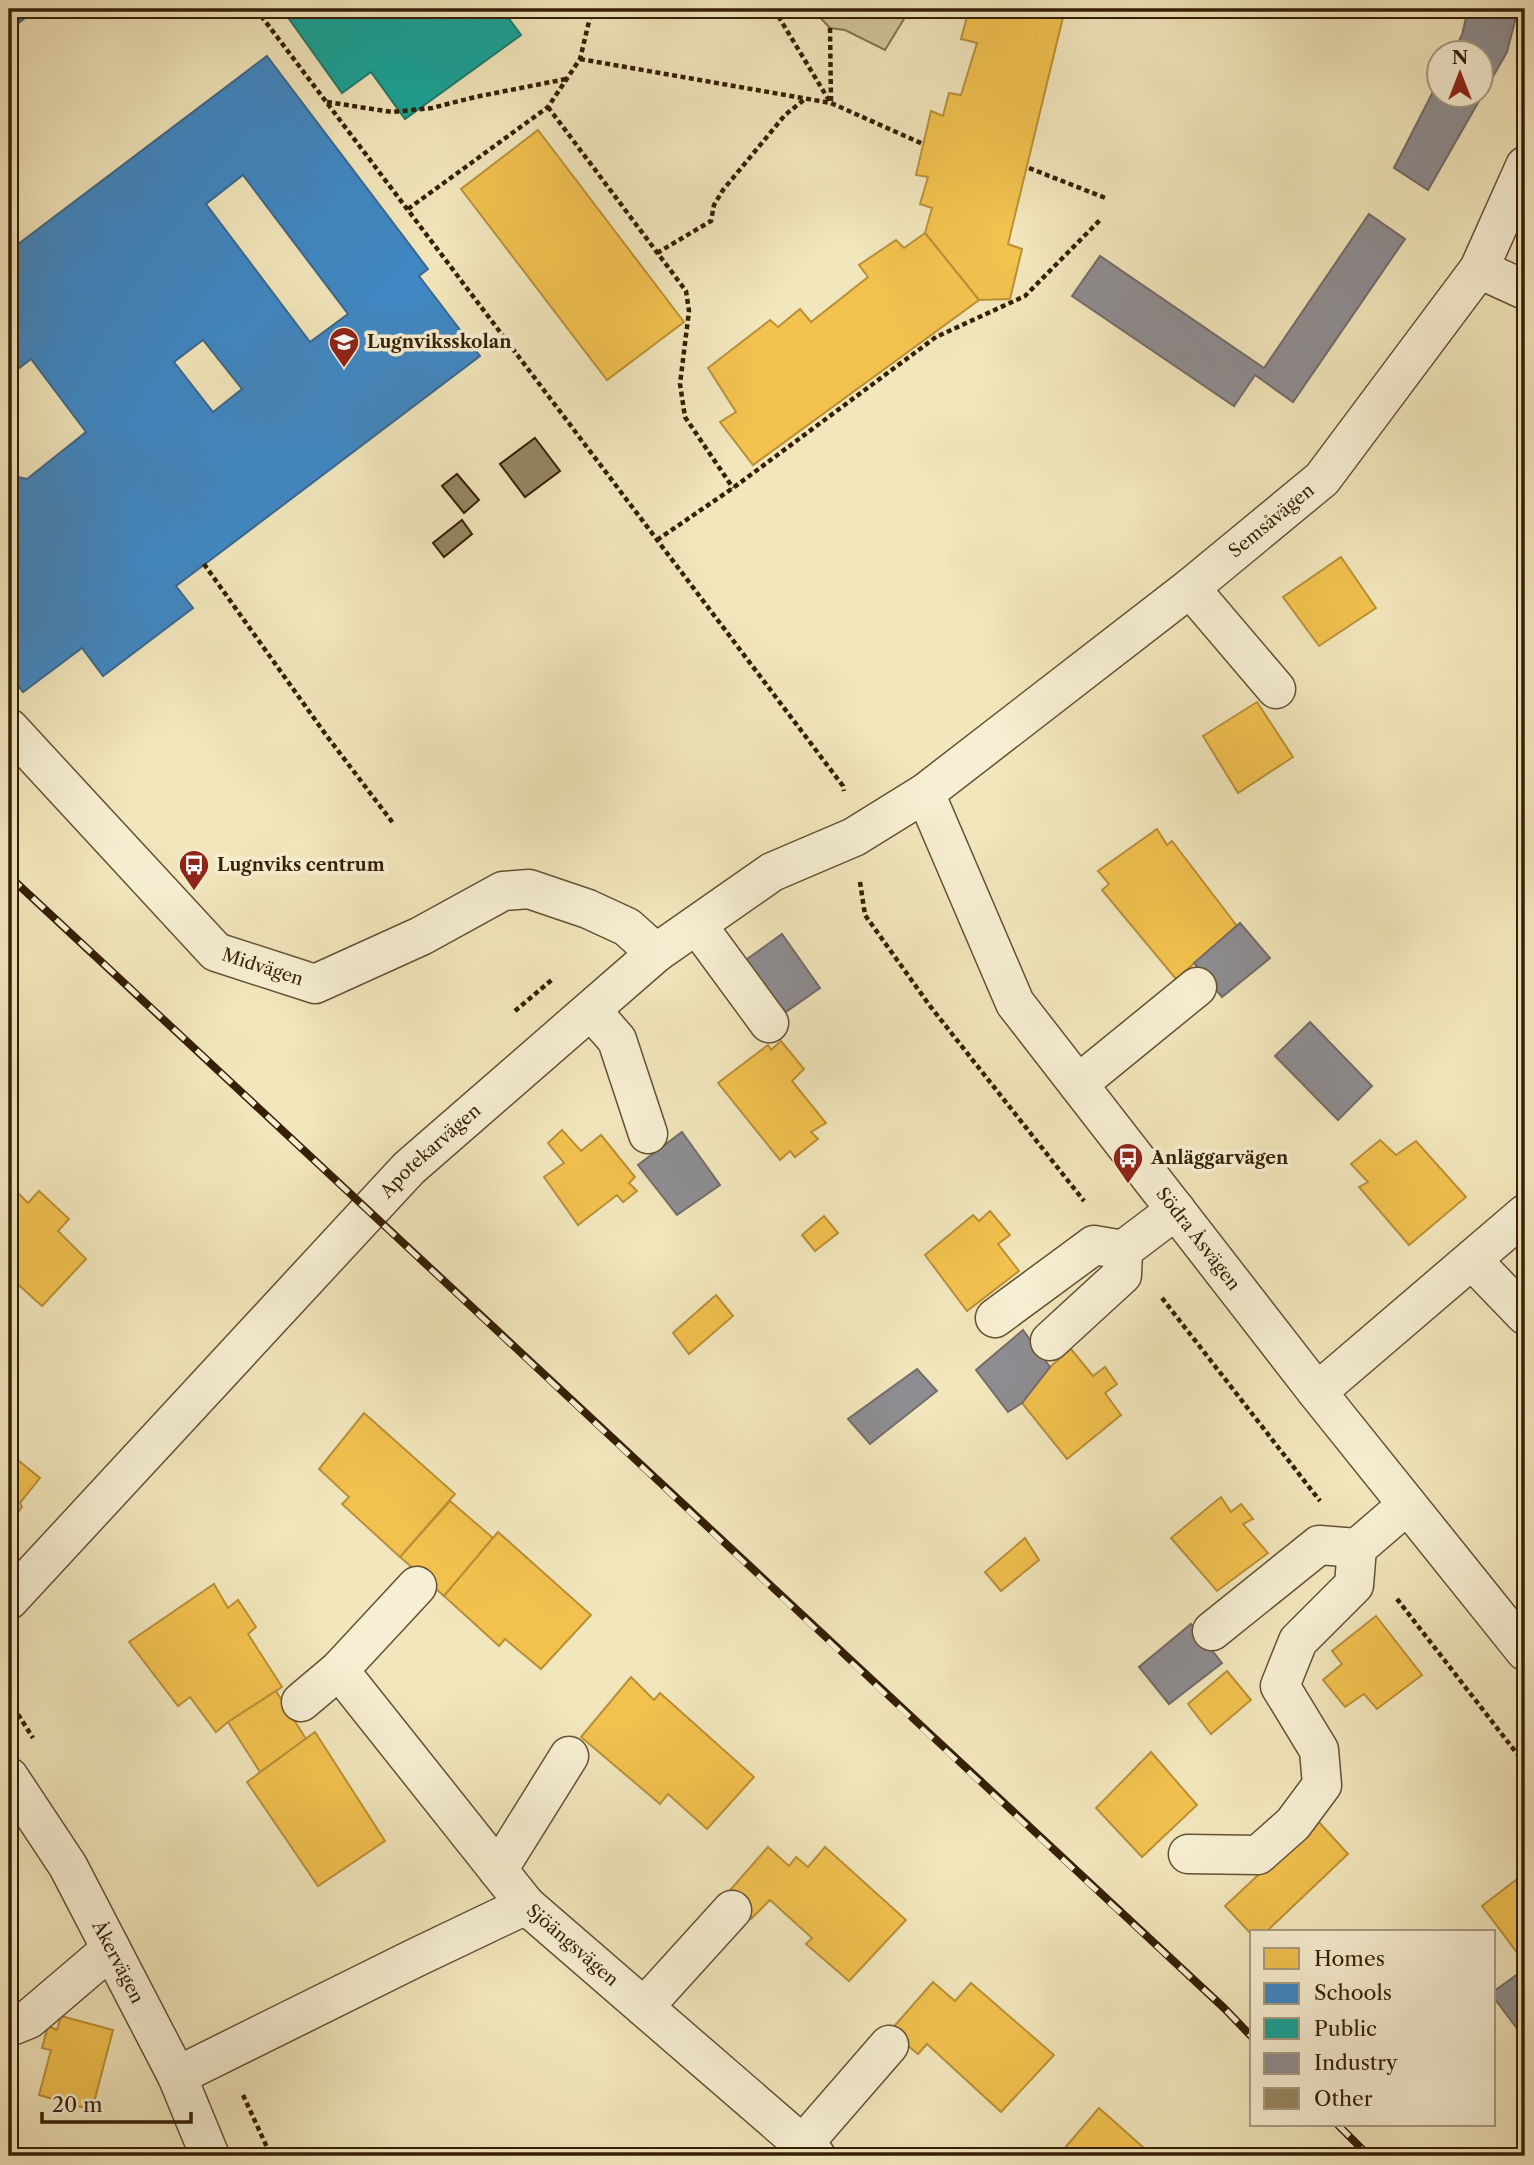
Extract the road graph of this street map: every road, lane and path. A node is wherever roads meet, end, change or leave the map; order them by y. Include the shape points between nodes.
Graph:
1 (256, 9) edge
2 (592, 9) edge
3 (774, 9) edge
4 (830, 28) dead end
5 (580, 60) junction
6 (567, 79) junction
7 (806, 98) junction
8 (326, 102) junction
9 (831, 103) junction
10 (548, 107) junction
11 (923, 144) dead end
12 (1525, 166) edge
13 (1029, 168) dead end
14 (1108, 200) dead end
15 (408, 209) junction
16 (1100, 220) dead end
17 (657, 253) junction
18 (1479, 269) junction
19 (1525, 290) edge
20 (733, 488) junction
21 (657, 540) junction
22 (204, 564) dead end
23 (1190, 588) junction
24 (1276, 689) dead end
25 (9, 728) edge
26 (925, 793) junction
27 (393, 823) dead end
28 (854, 837) junction
29 (697, 925) junction
30 (656, 953) junction
31 (1197, 987) dead end
32 (591, 1010) junction
33 (769, 1023) dead end
34 (1078, 1084) junction
35 (648, 1134) dead end
36 (1176, 1210) junction
37 (1525, 1214) edge
38 (1123, 1250) junction
39 (1472, 1260) junction
40 (1525, 1315) edge
41 (995, 1318) dead end
42 (1050, 1341) dead end
43 (1317, 1392) junction
44 (1407, 1505) junction
45 (1357, 1548) junction
46 (417, 1586) dead end
47 (9, 1600) edge
48 (1212, 1631) dead end
49 (1525, 1651) edge
50 (339, 1670) junction
51 (301, 1702) dead end
52 (569, 1756) dead end
53 (1525, 1764) edge
54 (9, 1777) edge
55 (1188, 1854) dead end
56 (498, 1870) junction
57 (526, 1905) junction
58 (732, 1910) dead end
59 (111, 1949) junction
60 (644, 2007) junction
61 (9, 2027) edge
62 (889, 2045) dead end
63 (177, 2076) junction
64 (810, 2150) edge
65 (210, 2156) edge

1 - 8 path
2 - 5 path
3 - 9 path
4 - 9 path
5 - 6 path
5 - 7 path
6 - 8 path via 392,112
6 - 10 path
7 - 9 path
7 - 17 path via 785,115 723,190 711,221
8 - 15 path
9 - 11 path
10 - 15 path
10 - 17 path
12 - 18 street, Semsåvägen
13 - 14 path
15 - 21 path
16 - 20 path via 1024,296 936,337
17 - 20 path via 686,291 689,311 680,384 685,416
18 - 19 street
18 - 23 street, Semsåvägen via 1322,479
20 - 21 path
21 - 28 path via 844,786
22 - 27 path
23 - 24 street
23 - 26 street, Semsåvägen
25 - 30 street, Midvägen via 216,952 315,984 421,936 503,891 529,889 627,927
26 - 28 street, Apotekarvägen
26 - 34 street, Södra Åsvägen via 1015,1003
28 - 29 street, Apotekarvägen via 772,872
28 - 38 path via 865,915 930,1006
29 - 30 street, Apotekarvägen
29 - 33 street
30 - 32 street, Apotekarvägen
31 - 34 street
32 - 35 street via 617,1040
32 - 47 street, Apotekarvägen via 409,1168
34 - 36 street, Södra Åsvägen
36 - 38 street
36 - 43 street, Södra Åsvägen
37 - 39 street
38 - 41 street via 1094,1245
38 - 42 street via 1122,1275
38 - 45 path
39 - 40 street
39 - 43 street
43 - 44 street, Södra Åsvägen
44 - 45 street
44 - 49 street, Södra Åsvägen
45 - 48 street via 1318,1545
45 - 53 path
45 - 55 street via 1354,1585 1298,1641 1280,1686 1319,1751 1322,1785 1293,1824 1258,1855
46 - 50 street
50 - 51 street
50 - 56 street
52 - 56 street
54 - 59 street, Åkervägen via 68,1867
56 - 57 street
57 - 60 street, Sjöängsvägen
57 - 63 street, Sjöängsvägen
58 - 60 street
59 - 61 street via 29,2019
59 - 63 street, Åkervägen
60 - 64 street, Sjöängsvägen
62 - 64 street
63 - 65 street, Åkervägen

